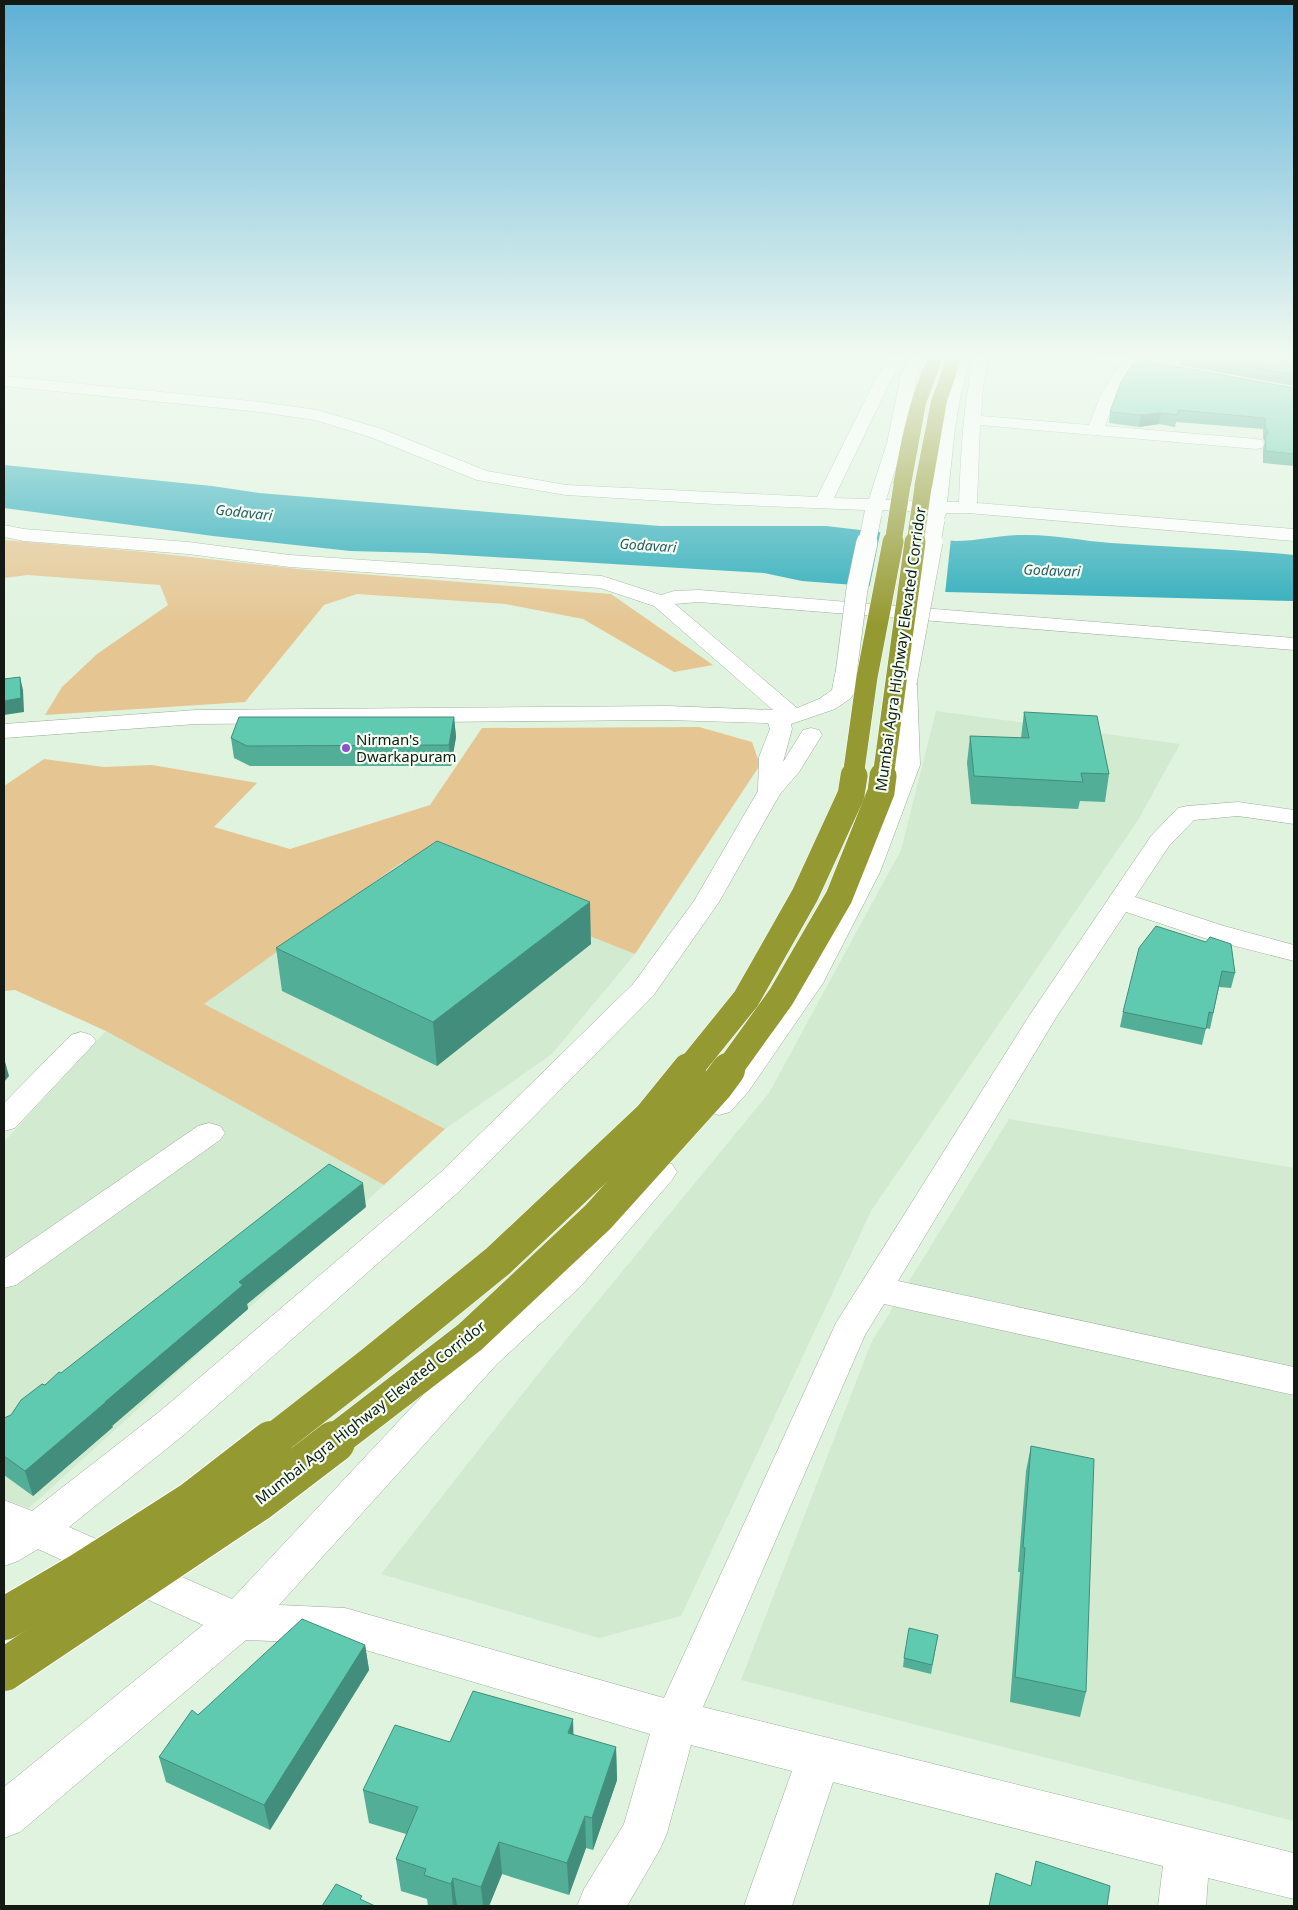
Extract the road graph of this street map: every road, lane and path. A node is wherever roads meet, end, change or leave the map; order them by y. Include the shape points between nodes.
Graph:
1 (409, 446) edge
2 (851, 446) edge
3 (894, 446) edge
4 (908, 446) edge
5 (929, 446) edge
6 (946, 446) edge
7 (970, 446) edge
8 (823, 503) junction
9 (968, 508) junction
10 (874, 509) junction
11 (936, 514) junction
12 (4, 531) edge
13 (1294, 535) edge
14 (661, 602) junction
15 (1294, 644) edge
16 (707, 714) junction
17 (789, 719) junction
18 (742, 724) junction
19 (4, 731) edge
20 (771, 757) junction
21 (770, 791) junction
22 (1292, 815) edge
23 (1120, 901) junction
24 (1294, 953) edge
25 (81, 1041) dead end
26 (4, 1121) edge
27 (209, 1133) dead end
28 (4, 1276) edge
29 (876, 1289) junction
30 (1294, 1381) edge
31 (15, 1531) edge
32 (4, 1619) edge
33 (238, 1621) junction
34 (4, 1670) edge
35 (676, 1720) junction
36 (819, 1757) junction
37 (4, 1816) edge
38 (1188, 1850) junction
39 (1294, 1876) edge
40 (601, 1906) edge
41 (768, 1906) edge
42 (1182, 1906) edge

1 - 8 street via 483,476 522,484 566,490
2 - 8 street
3 - 10 street
4 - 32 highway, Mumbai Agra Highway Elevated Corridor, bridge via 890,565 866,677 851,795 805,895 746,999 650,1118 498,1261 192,1503
5 - 34 highway, Mumbai Agra Highway Elevated Corridor, bridge via 881,792 839,897 781,997 717,1085 598,1217 470,1337 258,1500
6 - 11 street
7 - 9 street
8 - 10 street
9 - 11 street
9 - 13 street
10 - 11 street
10 - 17 street, bridge via 857,589 842,693 826,704
11 - 33 street, bridge via 906,683 908,765 867,872 809,982 742,1077 568,1277 484,1354
12 - 14 street via 290,561 602,582
14 - 15 street via 674,597 699,596
14 - 17 street
16 - 17 street
16 - 18 street
16 - 19 street via 206,717
17 - 18 street
17 - 20 street
17 - 21 street via 794,735 811,735 791,767
18 - 20 street via 762,740
20 - 21 street
21 - 31 street via 706,902 643,990 452,1180 172,1423
22 - 23 street via 1238,809 1187,813 1160,841
23 - 24 street via 1214,932
23 - 29 street via 1044,1016
25 - 26 street
27 - 28 street
29 - 30 street
29 - 35 street via 849,1332
31 - 33 street
33 - 35 street via 344,1626
33 - 37 street
35 - 36 street
35 - 40 street via 644,1833
36 - 38 street
36 - 41 street
38 - 39 street
38 - 42 street

